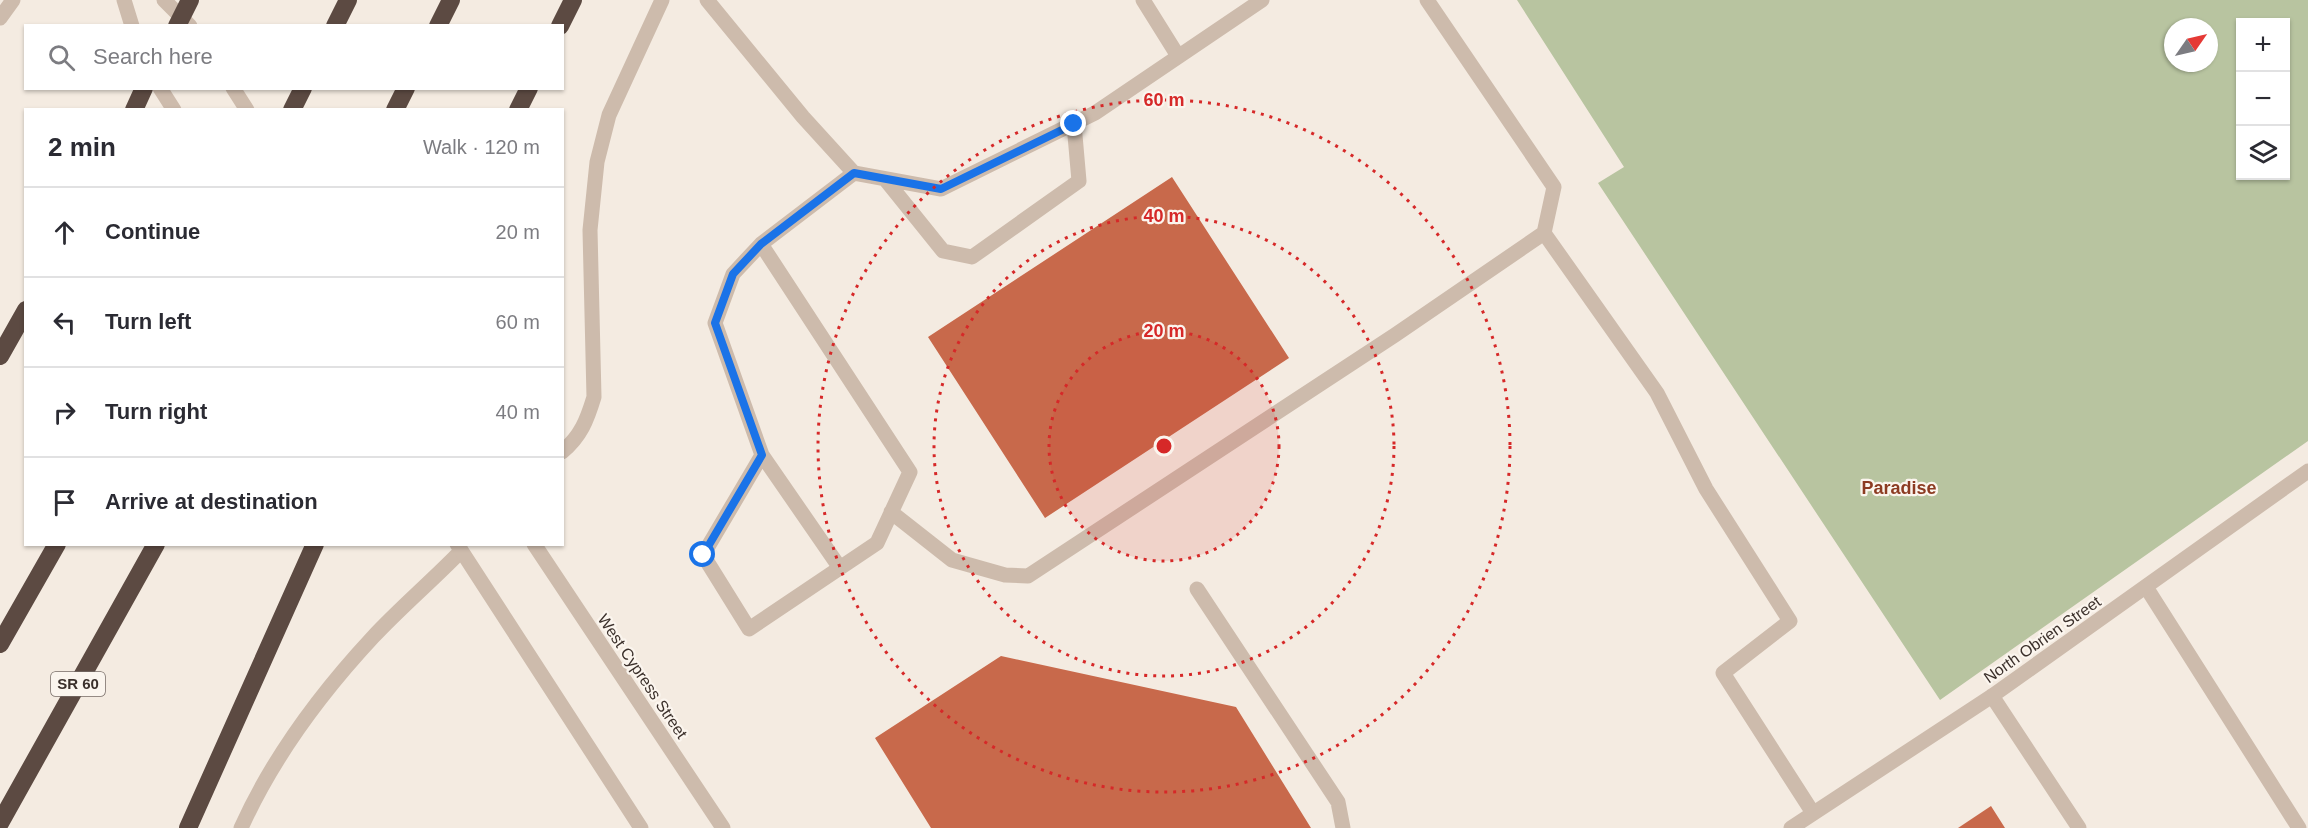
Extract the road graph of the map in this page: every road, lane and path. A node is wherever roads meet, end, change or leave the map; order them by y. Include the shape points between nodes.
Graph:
1 (13, 0) edge
2 (124, 0) edge
3 (164, 0) edge
4 (190, 0) edge
5 (451, 0) edge
6 (573, 0) edge
7 (662, 0) edge
8 (707, 0) edge
9 (1143, 0) edge
10 (1262, 0) edge
11 (1427, 0) edge
12 (0, 18) edge
13 (131, 24) edge
14 (178, 24) edge
15 (188, 24) edge
16 (439, 24) edge
17 (561, 24) edge
18 (1178, 56) junction
19 (143, 90) edge
20 (161, 90) edge
21 (234, 90) edge
22 (302, 90) edge
23 (528, 90) edge
24 (135, 108) edge
25 (173, 108) edge
26 (246, 108) edge
27 (293, 108) edge
28 (519, 108) edge
29 (1074, 124) junction
30 (854, 173) junction
31 (885, 179) junction
32 (1544, 232) junction
33 (761, 244) junction
34 (24, 314) edge
35 (0, 356) edge
36 (564, 450) edge
37 (762, 455) junction
38 (2308, 471) edge
39 (891, 512) junction
40 (56, 546) edge
41 (155, 546) edge
42 (314, 546) edge
43 (535, 546) edge
44 (462, 547) edge
45 (840, 568) junction
46 (2146, 587) junction
47 (1197, 589) dead end
48 (0, 644) edge
49 (1992, 696) junction
50 (1813, 813) junction
51 (0, 823) edge
52 (188, 828) edge
53 (241, 828) edge
54 (641, 828) edge
55 (723, 828) edge
56 (1343, 828) edge
57 (1791, 828) edge
58 (2079, 828) edge
59 (2299, 828) edge

1 - 12 street
2 - 13 street
3 - 15 street
4 - 14 highway, bridge
5 - 16 highway
6 - 17 highway
7 - 36 street via 609,116 597,162 590,230 594,397 587,423
8 - 30 street
9 - 18 street
10 - 18 street
11 - 32 street via 1554,187
18 - 29 street
19 - 24 highway
20 - 25 street
21 - 26 street
22 - 27 highway
23 - 28 highway
29 - 31 street via 941,189
29 - 31 street via 1079,181 972,257 943,251
30 - 31 street
30 - 33 street
32 - 39 street via 1395,335 1028,576 1005,575 952,560
32 - 50 street via 1657,393 1706,489 1790,621 1723,674
33 - 37 street via 733,274 715,323
33 - 39 street via 910,472
34 - 35 highway
37 - 45 street
37 - 45 street via 703,555 749,629
38 - 46 street, North Obrien Street
39 - 45 street via 877,543
40 - 48 highway
41 - 51 highway, SR 60
42 - 52 highway
43 - 55 street, West Cypress Street
44 - 53 street via 374,635 322,694 286,746
44 - 54 street
46 - 49 street, North Obrien Street
46 - 59 street
47 - 56 street via 1338,802
49 - 50 street, North Obrien Street
49 - 58 street
50 - 57 street, North Obrien Street

